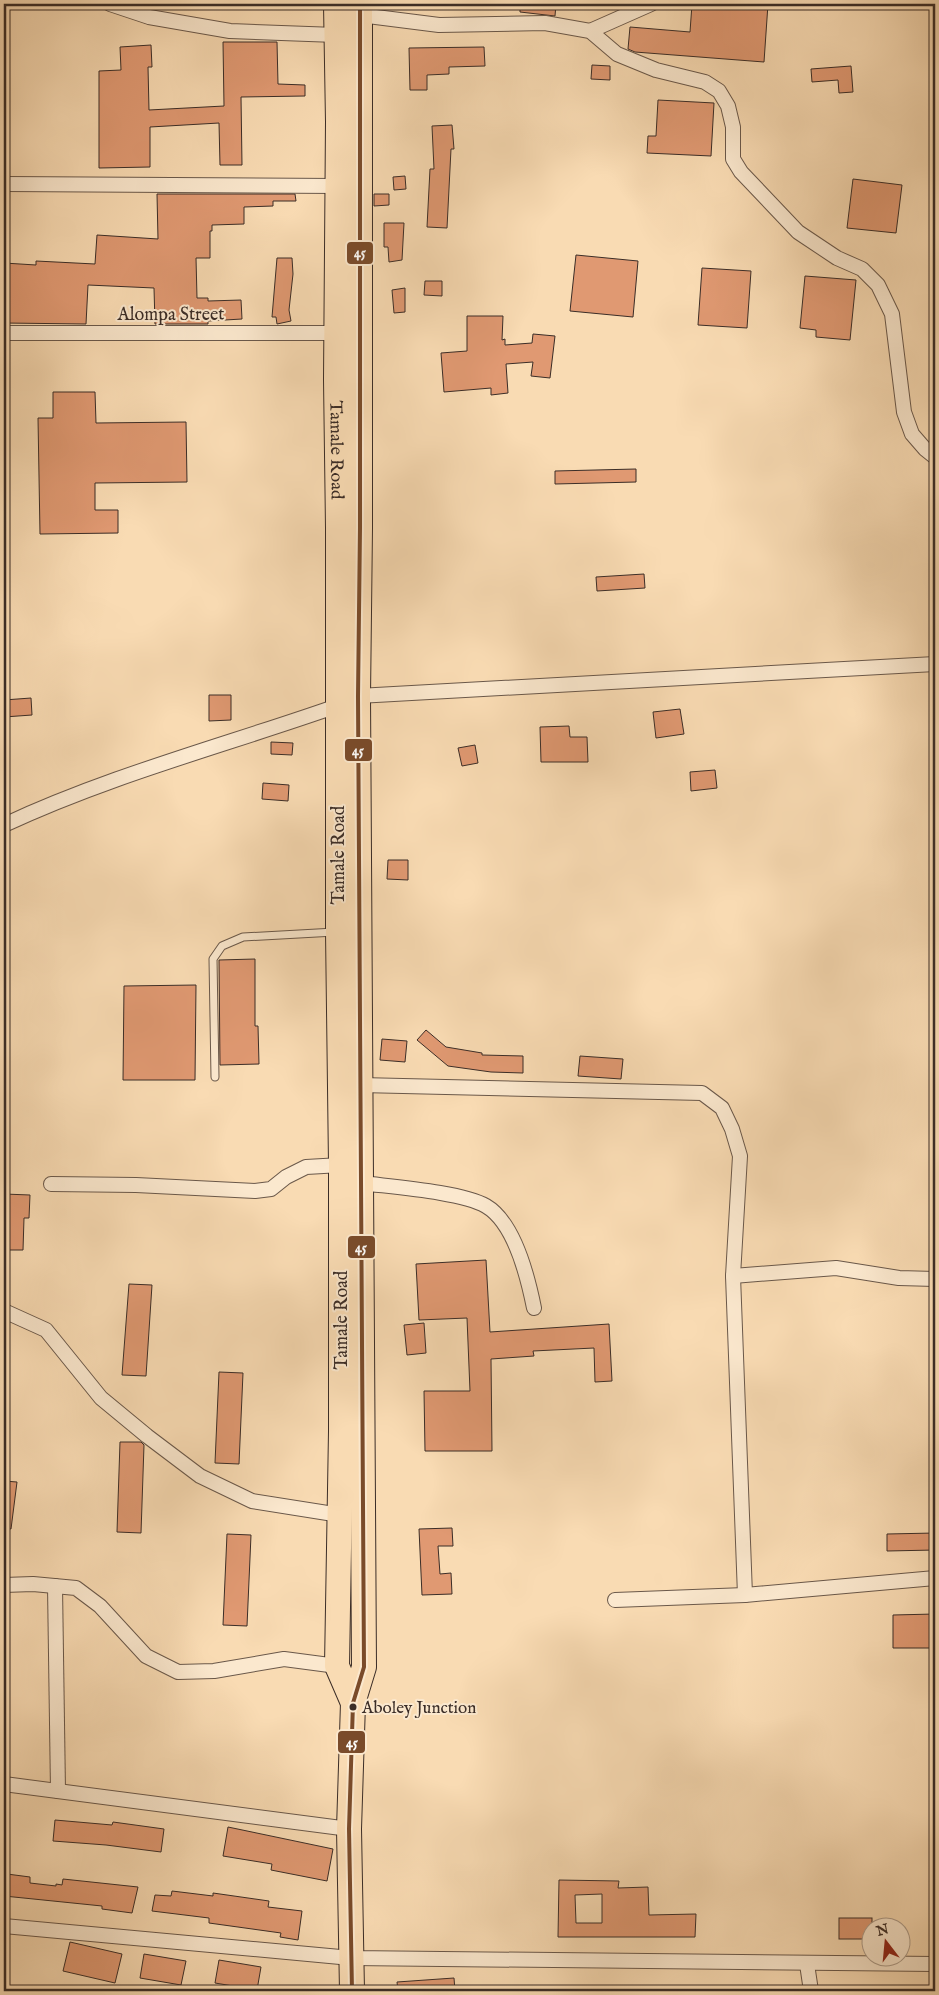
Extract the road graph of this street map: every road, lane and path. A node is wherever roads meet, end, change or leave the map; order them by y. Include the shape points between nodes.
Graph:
1 (110, 4) edge
2 (336, 4) edge
3 (651, 4) edge
4 (360, 9) edge
5 (590, 32) junction
6 (336, 35) junction
7 (4, 184) edge
8 (337, 186) junction
9 (4, 333) edge
10 (338, 333) junction
11 (935, 457) edge
12 (349, 528) junction
13 (935, 664) edge
14 (348, 701) junction
15 (4, 825) edge
16 (345, 946) junction
17 (215, 1077) dead end
18 (360, 1085) junction
19 (341, 1165) junction
20 (362, 1183) junction
21 (51, 1184) dead end
22 (733, 1276) junction
23 (935, 1279) edge
24 (534, 1308) dead end
25 (4, 1311) edge
26 (340, 1515) junction
27 (935, 1578) edge
28 (4, 1585) edge
29 (55, 1586) junction
30 (745, 1595) junction
31 (615, 1600) dead end
32 (337, 1666) junction
33 (353, 1703) junction
34 (4, 1784) edge
35 (58, 1791) junction
36 (349, 1829) junction
37 (4, 1926) edge
38 (351, 1958) junction
39 (807, 1964) junction
40 (935, 1964) edge
41 (352, 1991) edge
42 (811, 1991) edge

1 - 6 street via 149,17 230,31
2 - 6 highway, Tamale Road
3 - 5 street
4 - 5 street via 438,24 545,23
4 - 12 highway, Tamale Road
5 - 11 street via 618,54 656,70 705,82 719,92 728,106 734,127 733,159 741,172 798,232 837,258 862,269 878,285 892,314 904,412 912,434
6 - 8 highway, Tamale Road
7 - 8 street
8 - 10 highway, Tamale Road
9 - 10 street, Alompa Street
10 - 12 highway, Tamale Road via 336,387
12 - 14 highway, Tamale Road
13 - 14 street
14 - 15 street via 137,772 43,806
14 - 16 highway, Tamale Road
16 - 17 lane via 243,937 222,946 213,959
16 - 18 highway, Tamale Road
16 - 19 highway, Tamale Road
18 - 20 highway, Tamale Road
18 - 22 street via 702,1094 722,1108 740,1156
19 - 21 street via 306,1167 271,1189 255,1191
19 - 26 highway, Tamale Road
20 - 24 street via 466,1198 487,1206 507,1228 527,1275
20 - 33 highway, Tamale Road via 364,1667
22 - 23 street via 836,1268 899,1278
22 - 30 street
25 - 26 street via 46,1330 101,1398 200,1476 252,1501
26 - 32 highway, Tamale Road
27 - 30 street
28 - 29 street
29 - 32 street via 76,1588 100,1606 146,1656 178,1672 214,1671 284,1659
29 - 35 street
30 - 31 street
32 - 33 highway, Tamale Road
33 - 36 highway, Tamale Road
34 - 35 street
35 - 36 street
36 - 38 highway, Tamale Road
37 - 38 street
38 - 39 street
38 - 41 highway, Tamale Road
39 - 40 street
39 - 42 street

